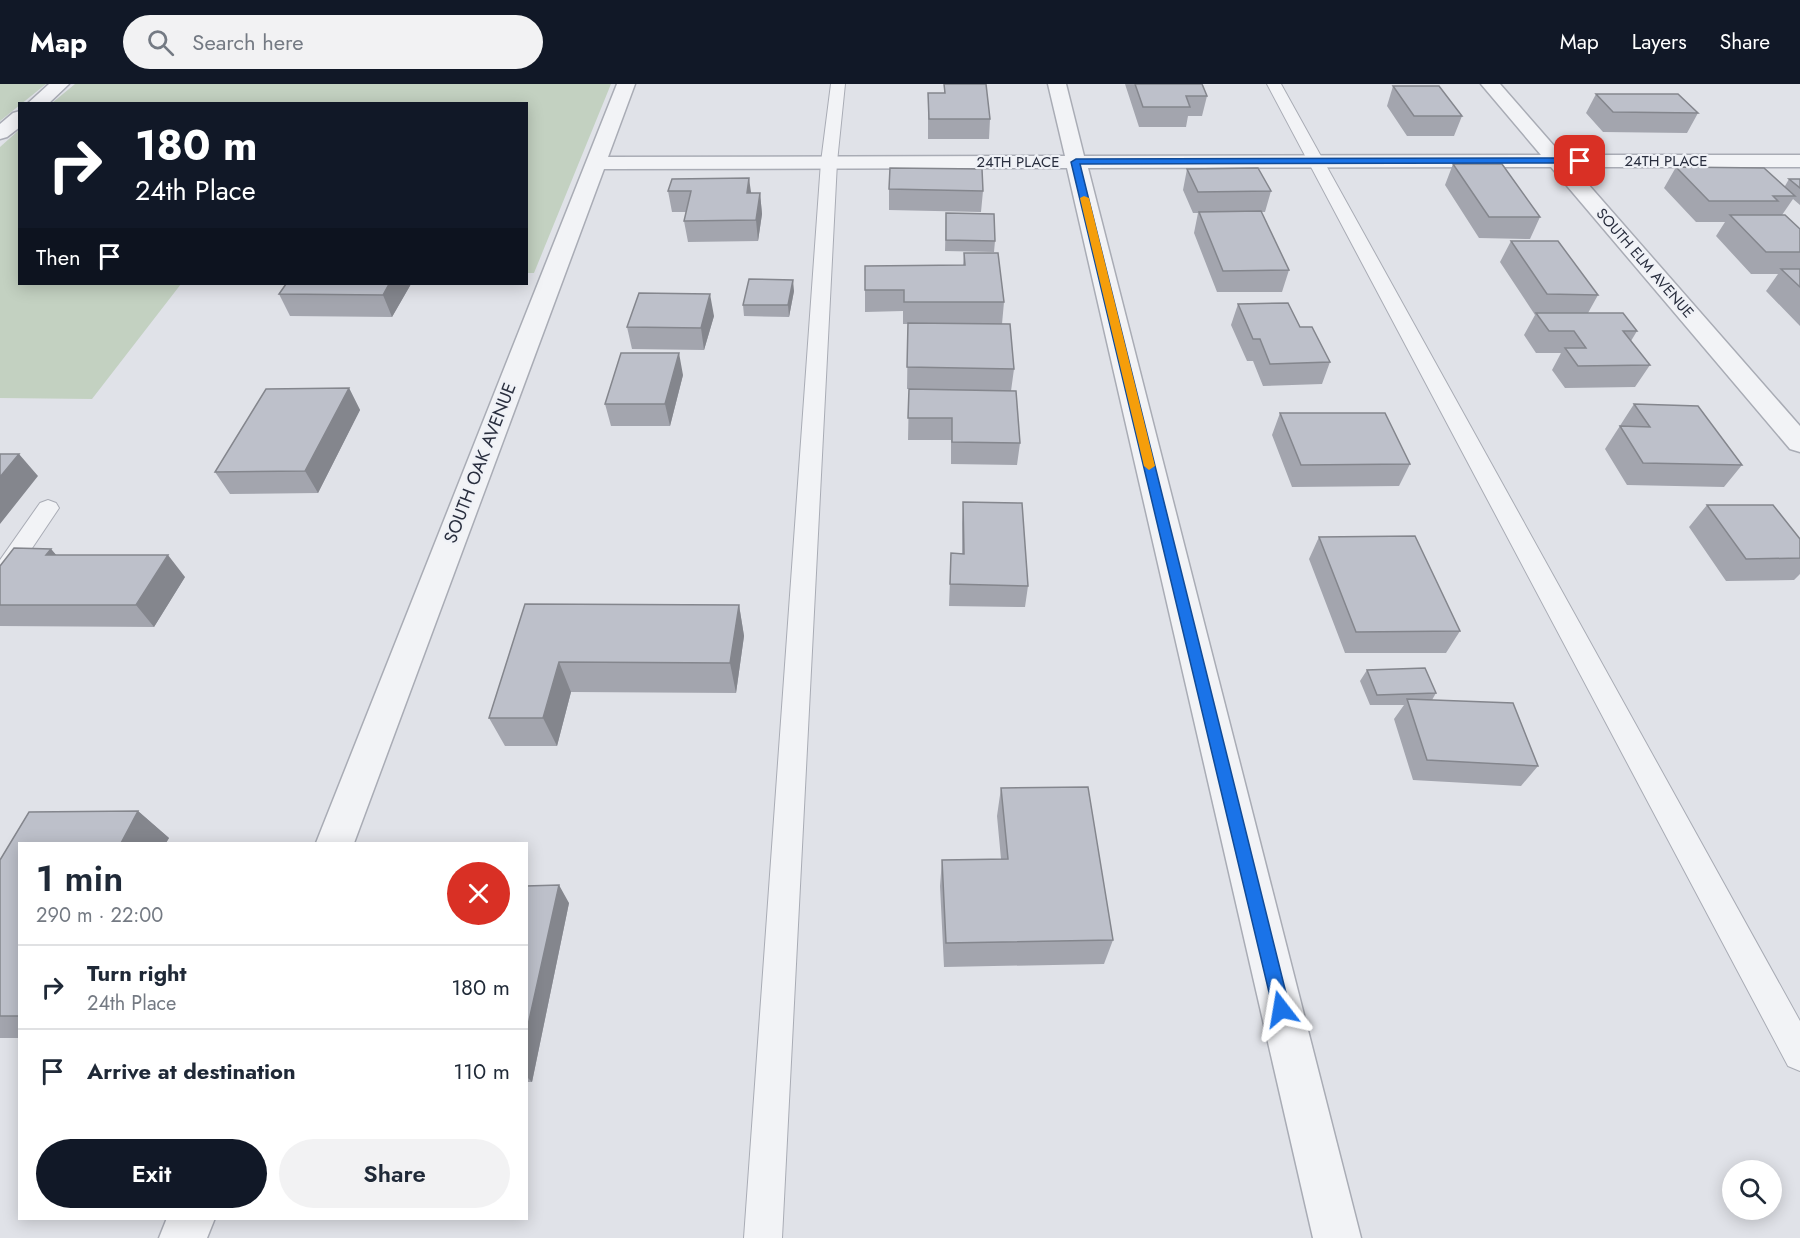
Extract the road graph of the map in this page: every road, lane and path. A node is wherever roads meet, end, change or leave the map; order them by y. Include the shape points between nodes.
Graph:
1 (60, 84) edge
2 (626, 84) edge
3 (838, 84) edge
4 (1057, 84) edge
5 (1274, 84) edge
6 (1490, 84) edge
7 (38, 102) edge
8 (18, 119) edge
9 (0, 133) edge
10 (1317, 161) junction
11 (1557, 161) junction
12 (829, 162) junction
13 (1076, 162) junction
14 (595, 163) junction
15 (1798, 163) edge
16 (1800, 443) edge
17 (48, 508) dead end
18 (0, 578) edge
19 (335, 842) edge
20 (1800, 1054) edge
21 (190, 1220) edge
22 (183, 1238) edge
23 (763, 1238) edge
24 (1337, 1238) edge

1 - 7 street
2 - 14 street, SOUTH OAK AVENUE
3 - 12 lane
4 - 13 street
5 - 10 lane
6 - 11 street, SOUTH ELM AVENUE
8 - 9 street
10 - 11 street, 24TH PLACE
10 - 13 street, 24TH PLACE
10 - 20 lane
11 - 15 street, 24TH PLACE
11 - 16 street, SOUTH ELM AVENUE
12 - 13 street, 24TH PLACE
12 - 14 street, 24TH PLACE
12 - 23 lane
13 - 24 street
14 - 19 street, SOUTH OAK AVENUE
17 - 18 lane
21 - 22 street

